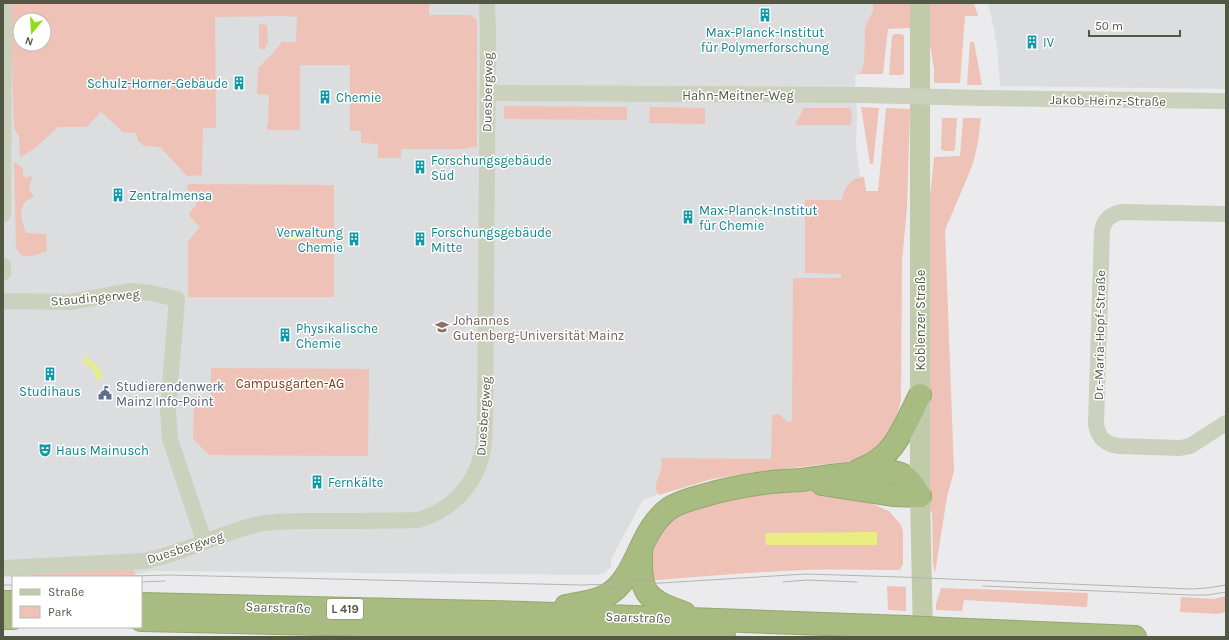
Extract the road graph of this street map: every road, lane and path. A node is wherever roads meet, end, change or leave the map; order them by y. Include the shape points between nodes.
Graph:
1 (4, 3) edge
2 (487, 3) edge
3 (920, 3) edge
4 (487, 93) junction
5 (985, 98) joint
6 (1226, 101) edge
7 (3, 131) edge
8 (3, 214) edge
9 (1226, 214) edge
10 (3, 266) edge
11 (3, 273) edge
12 (3, 301) edge
13 (920, 395) junction
14 (1226, 423) edge
15 (854, 473) junction
16 (798, 480) junction
17 (920, 496) junction
18 (204, 541) junction
19 (641, 548) junction
20 (3, 568) edge
21 (142, 604) edge
22 (526, 613) junction
23 (701, 619) junction
24 (142, 620) edge
25 (467, 629) junction
26 (914, 632) edge
27 (491, 637) edge
28 (724, 637) edge
29 (1134, 637) edge

1 - 7 street
2 - 4 street, Duesbergweg
3 - 13 main road, Koblenzer Straße
4 - 5 street, Hahn-Meitner-Weg, bridge
4 - 18 street, Duesbergweg via 485,420 483,454 467,488 444,508 418,520 284,521 225,533
5 - 6 street, Jakob-Heinz-Straße
7 - 8 street
9 - 14 street, Dr.-Maria-Hopf-Straße via 1121,212 1109,216 1105,221 1102,231 1096,424 1102,440 1111,445 1180,448 1190,446
10 - 11 street
12 - 18 street, Staudingerweg via 70,302 132,292 177,299 168,424 170,439
13 - 15 highway via 888,451 879,460
13 - 17 main road, Koblenzer Straße
15 - 16 highway
15 - 17 highway via 897,473 909,480
16 - 17 highway via 893,495
16 - 19 highway via 733,488 677,504 655,523
17 - 26 main road, Koblenzer Straße
18 - 20 street, Duesbergweg via 161,558 143,562
19 - 22 highway via 626,576 609,594 590,602
19 - 23 highway via 641,578 648,594 662,605
21 - 22 highway, Saarstraße / L 419
22 - 23 highway, Saarstraße / L 419
23 - 26 highway, Saarstraße / L 419
24 - 25 highway, Saarstraße / L 419
25 - 27 highway
25 - 28 highway, Saarstraße / L 419
26 - 29 highway, Saarstraße / L 419, bridge via 944,629

